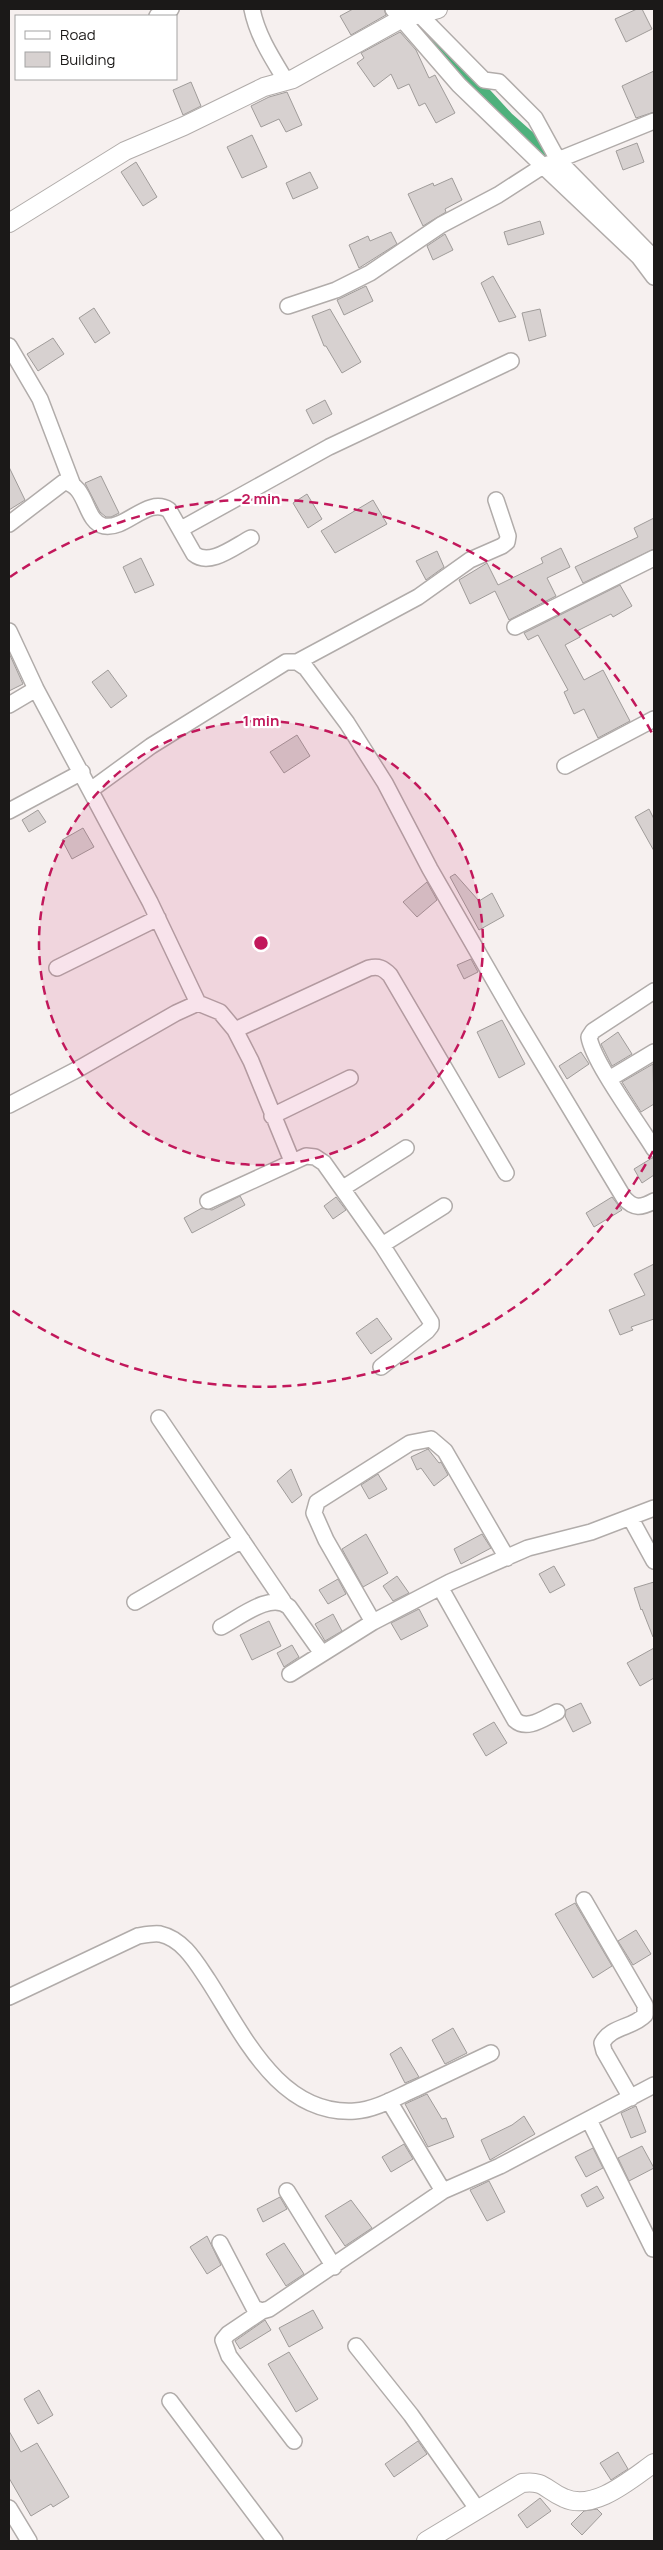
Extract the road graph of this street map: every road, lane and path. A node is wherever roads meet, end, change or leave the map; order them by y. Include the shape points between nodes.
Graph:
1 (171, 9) edge
2 (252, 9) edge
3 (417, 12) edge
4 (159, 15) edge
5 (286, 81) junction
6 (654, 121) edge
7 (551, 163) junction
8 (9, 223) edge
9 (654, 258) edge
10 (654, 277) edge
11 (288, 306) dead end
12 (9, 346) edge
13 (511, 361) dead end
14 (72, 483) junction
15 (496, 500) dead end
16 (9, 524) edge
17 (181, 529) junction
18 (251, 538) dead end
19 (654, 558) edge
20 (516, 627) dead end
21 (9, 631) edge
22 (297, 662) junction
23 (36, 689) junction
24 (9, 705) edge
25 (654, 719) edge
26 (564, 766) dead end
27 (82, 772) junction
28 (92, 789) junction
29 (9, 811) edge
30 (158, 918) junction
31 (57, 968) dead end
32 (654, 991) edge
33 (198, 1003) junction
34 (235, 1030) junction
35 (654, 1052) edge
36 (350, 1078) dead end
37 (609, 1079) junction
38 (9, 1105) edge
39 (272, 1116) junction
40 (406, 1148) dead end
41 (654, 1149) edge
42 (292, 1161) junction
43 (506, 1173) dead end
44 (343, 1188) junction
45 (208, 1201) dead end
46 (654, 1201) edge
47 (444, 1206) dead end
48 (382, 1245) junction
49 (381, 1367) dead end
50 (159, 1418) dead end
51 (654, 1508) edge
52 (631, 1519) junction
53 (242, 1540) junction
54 (507, 1558) junction
55 (654, 1561) edge
56 (440, 1587) junction
57 (283, 1601) junction
58 (135, 1602) dead end
59 (373, 1622) junction
60 (221, 1627) dead end
61 (321, 1652) junction
62 (290, 1674) dead end
63 (557, 1712) dead end
64 (584, 1900) dead end
65 (9, 1997) edge
66 (491, 2053) dead end
67 (654, 2085) edge
68 (631, 2098) junction
69 (389, 2101) junction
70 (589, 2120) junction
71 (287, 2191) dead end
72 (443, 2191) junction
73 (220, 2243) dead end
74 (653, 2249) edge
75 (334, 2267) junction
76 (262, 2311) junction
77 (356, 2346) dead end
78 (170, 2401) dead end
79 (294, 2440) dead end
80 (654, 2463) edge
81 (9, 2508) edge
82 (478, 2510) junction
83 (29, 2541) edge
84 (275, 2541) edge
85 (426, 2541) edge

1 - 4 street
2 - 5 street via 270,55
3 - 5 street
3 - 7 street via 459,85
3 - 7 street via 484,80 499,82 535,118
5 - 8 street via 264,87 125,151
6 - 7 street
7 - 9 street
7 - 10 street
7 - 11 street via 441,225 370,272 336,290
12 - 14 street via 40,399
13 - 17 street via 329,447
14 - 16 street via 64,482 54,488
14 - 17 street via 100,525 107,527 162,506 169,510
15 - 22 street via 507,542 470,560 418,597
17 - 18 street via 194,554 206,560
19 - 20 street
21 - 23 street
22 - 28 street via 286,662 226,699 151,746
22 - 46 street via 306,668 347,723 385,783 514,1015 624,1198 638,1208
23 - 24 street
23 - 27 street
25 - 26 street
27 - 28 street
27 - 29 street
28 - 30 street
30 - 31 street
30 - 33 street
32 - 37 street via 588,1037
33 - 34 street via 220,1012
33 - 38 street
34 - 39 street
34 - 43 street via 369,968 383,969 390,975
35 - 37 street
36 - 39 street
37 - 41 street
39 - 42 street
40 - 44 street
42 - 44 street via 315,1156
42 - 45 street
44 - 48 street
47 - 48 street
48 - 49 street via 428,1316 431,1326
50 - 53 street
51 - 52 street
52 - 54 street via 528,1548
52 - 55 street
53 - 57 street
53 - 58 street
54 - 56 street
54 - 59 street via 445,1451 431,1439 410,1443 317,1502 314,1514
56 - 59 street
56 - 63 street via 515,1720 527,1726
57 - 60 street via 267,1603
57 - 61 street
59 - 61 street
61 - 62 street
64 - 68 street via 645,2005 645,2015 640,2021 615,2030 602,2043
65 - 69 street via 138,1936 159,1934 180,1944 197,1963 280,2084 314,2104 336,2111 357,2111
66 - 69 street
67 - 68 street
68 - 70 street
69 - 72 street
70 - 72 street
70 - 74 street
71 - 75 street
72 - 75 street
73 - 76 street via 247,2299 254,2308
75 - 76 street
76 - 79 street via 228,2334 223,2340 224,2345
77 - 82 street via 422,2429
78 - 84 street
80 - 82 street via 613,2490 584,2502 565,2499 537,2481 522,2483
81 - 83 street
82 - 85 street

